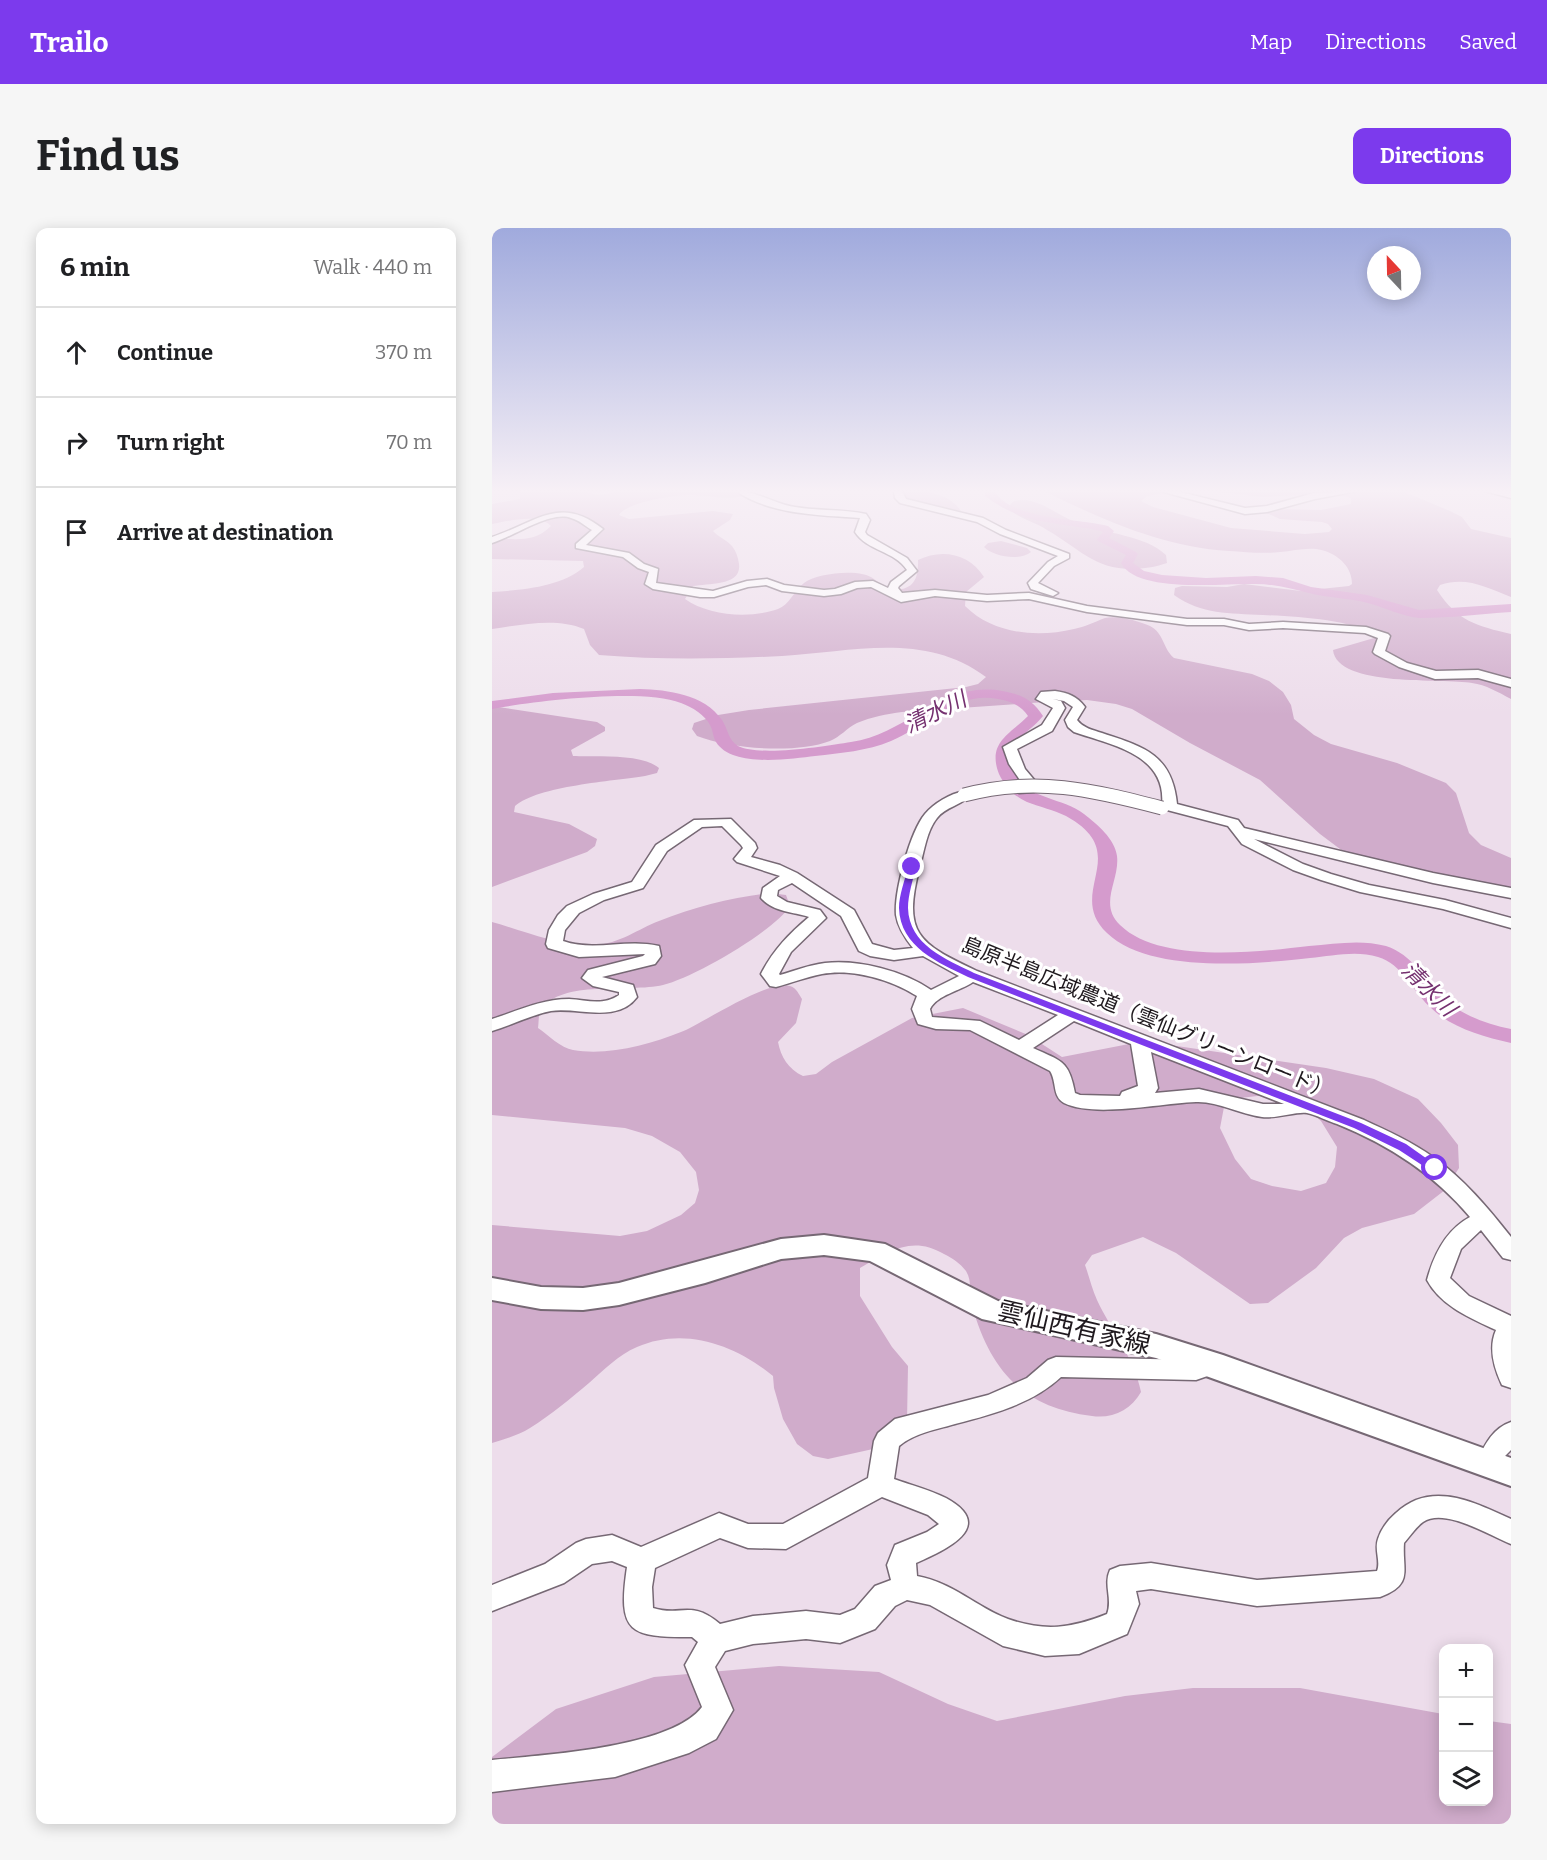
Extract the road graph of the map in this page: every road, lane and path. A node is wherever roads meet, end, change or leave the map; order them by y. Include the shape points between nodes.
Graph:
1 (640, 565) edge
2 (910, 565) edge
3 (1050, 565) edge
4 (917, 595) junction
5 (1087, 609) junction
6 (1511, 683) edge
7 (1024, 790) dead end
8 (1239, 831) junction
9 (792, 876) junction
10 (1511, 893) edge
11 (1511, 923) edge
12 (927, 951) junction
13 (971, 975) junction
14 (927, 998) junction
15 (1071, 1015) junction
16 (492, 1025) edge
17 (1140, 1041) junction
18 (1020, 1048) junction
19 (1094, 1100) junction
20 (1306, 1105) junction
21 (1484, 1219) junction
22 (1511, 1252) edge
23 (492, 1289) edge
24 (1510, 1325) edge
25 (1212, 1364) junction
26 (1511, 1378) edge
27 (1511, 1433) edge
28 (1500, 1468) edge
29 (880, 1485) junction
30 (1511, 1532) edge
31 (642, 1560) junction
32 (906, 1587) junction
33 (492, 1598) edge
34 (716, 1639) junction
35 (492, 1776) edge

1 - 4 street via 654,571 650,584 653,586 699,594 767,582 782,588 824,593 864,584 880,586 895,598
2 - 4 street via 912,571 895,584 894,591 906,597
3 - 5 street via 1033,583 1035,587
4 - 5 street via 1029,596
5 - 6 street via 1249,627 1366,630 1384,636 1379,652 1403,665 1435,675 1478,674
7 - 8 street via 1034,788 1020,775 1010,747 1047,728 1059,708 1042,699 1054,694 1077,702 1079,707 1071,720 1079,729 1151,758 1169,786 1170,806 1233,823
8 - 10 street, 島原半島広域農道（雲仙グリーンロード）
8 - 11 street via 1247,841 1326,877
8 - 12 street, 島原半島広域農道（雲仙グリーンロード）, bridge via 1095,790 1058,784 1009,785 964,795 949,801 929,818 912,867 905,920 916,941
9 - 12 street via 848,913 865,947 894,955
9 - 14 street via 771,888 769,898 818,918 797,933 777,957 770,974 772,979 776,982 824,968 840,968 897,980 920,988
9 - 16 street via 742,859 750,848 748,843 726,822 699,823 661,848 638,885 590,898 566,916 554,935 554,944 579,952 653,950 649,960 591,978 619,984 627,989 628,997 618,1005 597,1008 562,1004 536,1009
12 - 13 street, 島原半島広域農道（雲仙グリーンロード）
13 - 14 street
13 - 15 street, 島原半島広域農道（雲仙グリーンロード）
14 - 18 street via 921,1014 924,1020 933,1024 974,1025
15 - 17 street, 島原半島広域農道（雲仙グリーンロード）
15 - 18 street
17 - 19 street via 1148,1088 1134,1096
17 - 20 street, 島原半島広域農道（雲仙グリーンロード）
18 - 19 street via 1057,1067 1068,1097
19 - 20 street via 1109,1103 1199,1095 1263,1111
20 - 21 street, 島原半島広域農道（雲仙グリーンロード） via 1357,1125 1435,1168
21 - 22 street, 島原半島広域農道（雲仙グリーンロード）
21 - 24 street via 1452,1242 1438,1280 1466,1306
23 - 25 main road, 雲仙西有家線 via 541,1298 583,1299 705,1272 781,1249 824,1245 875,1251 992,1311 1156,1346
24 - 26 street via 1503,1336
25 - 28 main road, 雲仙西有家線
25 - 29 street via 1196,1370 1056,1367 1036,1385 992,1404 904,1427 887,1441
27 - 28 street via 1497,1448
29 - 31 street via 786,1537 748,1536 718,1525
29 - 32 street via 938,1508 953,1519 952,1530 937,1541 905,1554 901,1565
30 - 32 street via 1462,1511 1426,1507 1412,1513 1391,1540 1392,1574 1380,1584 1257,1593 1151,1576 1120,1579 1125,1604 1118,1624 1079,1640 1045,1642 1003,1632 935,1593
31 - 33 street via 612,1548 586,1552 554,1574
31 - 34 street via 639,1615 652,1623 698,1623
32 - 34 street via 885,1596 866,1619 840,1629 753,1629
34 - 35 street via 700,1665 718,1710 705,1728 689,1738 615,1762

